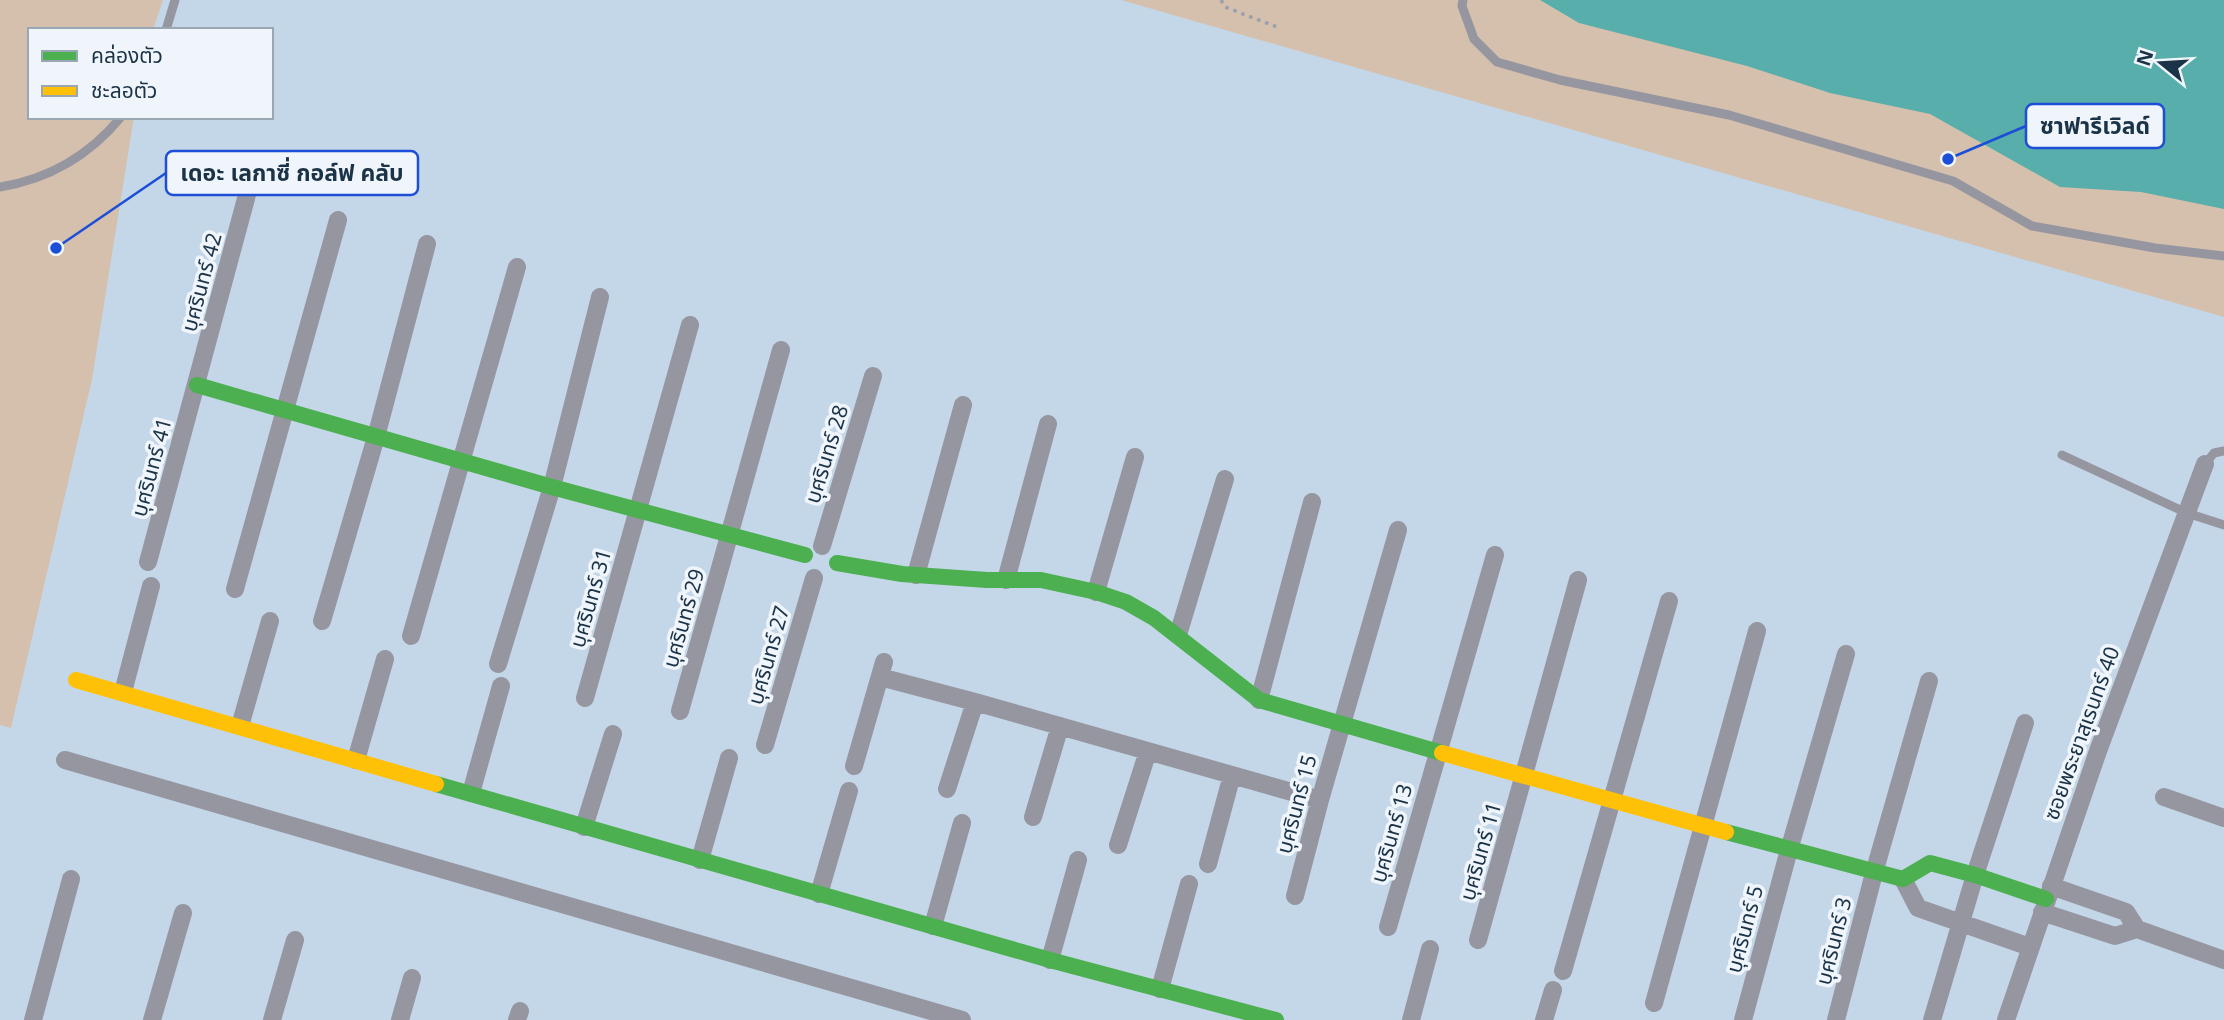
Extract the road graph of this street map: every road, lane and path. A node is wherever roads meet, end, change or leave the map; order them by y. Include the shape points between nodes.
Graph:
1 (175, 0) edge
2 (1221, 0) edge
3 (1463, 0) edge
4 (1277, 27) dead end
5 (167, 28) edge
6 (119, 119) edge
7 (0, 187) edge
8 (248, 191) dead end
9 (338, 220) dead end
10 (427, 244) dead end
11 (2224, 256) edge
12 (517, 267) dead end
13 (600, 297) dead end
14 (690, 325) dead end
15 (781, 350) dead end
16 (873, 376) dead end
17 (197, 385) junction
18 (963, 405) dead end
19 (286, 409) junction
20 (1048, 424) dead end
21 (376, 437) junction
22 (2224, 451) edge
23 (2062, 455) dead end
24 (1135, 457) dead end
25 (461, 461) junction
26 (2205, 464) joint
27 (1225, 479) dead end
28 (552, 487) junction
29 (1312, 502) dead end
30 (639, 511) junction
31 (2187, 513) junction
32 (2224, 525) edge
33 (1398, 530) dead end
34 (730, 537) junction
35 (822, 545) junction
36 (805, 555) junction
37 (1495, 555) dead end
38 (148, 562) dead end
39 (836, 563) junction
40 (916, 575) junction
41 (814, 578) junction
42 (1006, 580) junction
43 (1578, 580) dead end
44 (151, 586) dead end
45 (234, 589) dead end
46 (1096, 592) junction
47 (1668, 601) dead end
48 (270, 621) dead end
49 (322, 621) dead end
50 (1757, 631) dead end
51 (1178, 635) junction
52 (411, 636) dead end
53 (1846, 654) dead end
54 (385, 659) dead end
55 (498, 664) dead end
56 (76, 680) dead end
57 (1930, 681) dead end
58 (501, 686) dead end
59 (122, 692) junction
60 (585, 698) dead end
61 (1259, 700) junction
62 (975, 702) junction
63 (680, 711) dead end
64 (2025, 723) dead end
65 (1341, 724) junction
66 (240, 726) junction
67 (1060, 726) junction
68 (613, 734) dead end
69 (765, 745) dead end
70 (1148, 751) junction
71 (1438, 752) junction
72 (729, 758) dead end
73 (65, 760) dead end
74 (356, 760) junction
75 (855, 766) dead end
76 (1232, 775) junction
77 (1525, 776) junction
78 (947, 789) dead end
79 (849, 791) dead end
80 (471, 793) junction
81 (2164, 797) dead end
82 (1320, 800) junction
83 (1611, 800) junction
84 (1033, 817) dead end
85 (2224, 818) edge
86 (962, 823) dead end
87 (1702, 825) junction
88 (584, 827) junction
89 (1118, 845) dead end
90 (1789, 849) junction
91 (700, 860) junction
92 (1078, 860) dead end
93 (1208, 864) dead end
94 (1874, 873) junction
95 (1975, 875) junction
96 (71, 879) dead end
97 (1903, 879) junction
98 (1189, 884) dead end
99 (819, 894) junction
100 (1296, 895) dead end
101 (2046, 899) junction
102 (183, 914) dead end
103 (1960, 924) junction
104 (933, 926) junction
105 (1388, 927) dead end
106 (2137, 929) junction
107 (295, 940) dead end
108 (1478, 940) dead end
109 (2030, 947) junction
110 (1430, 949) dead end
111 (1051, 960) junction
112 (2224, 960) edge
113 (1563, 971) dead end
114 (412, 978) dead end
115 (1160, 989) junction
116 (1553, 989) dead end
117 (1654, 1003) dead end
118 (33, 1020) edge
119 (152, 1020) edge
120 (272, 1020) edge
121 (400, 1020) edge
122 (962, 1020) edge
123 (1276, 1020) edge
124 (1411, 1020) edge
125 (1544, 1020) edge
126 (1744, 1020) edge
127 (1836, 1020) edge
128 (1932, 1020) edge
129 (2006, 1020) edge

1 - 5 lane
2 - 4 path via 1225,8
3 - 11 lane via 1474,39 1497,62 1560,80 1729,115 1953,181 2032,226
6 - 7 lane via 69,163 30,182
8 - 17 street, บุศรินทร์ 42
9 - 19 street
10 - 21 street
12 - 25 street
13 - 28 street
14 - 30 street, บุศรินทร์ 31
15 - 34 street, บุศรินทร์ 29
16 - 35 street, บุศรินทร์ 28
17 - 19 street
17 - 38 street, บุศรินทร์ 41
18 - 40 street
19 - 21 street
19 - 45 street
20 - 42 street
21 - 25 street
21 - 49 street
22 - 26 lane via 2214,453
23 - 31 lane
24 - 46 street
25 - 28 street
25 - 52 street
26 - 31 street, ซอยพระยาสุเรนทร์ 40
27 - 51 street
28 - 30 street
28 - 55 street
29 - 61 street
30 - 34 street
30 - 60 street, บุศรินทร์ 31
31 - 32 lane
31 - 101 street, ซอยพระยาสุเรนทร์ 40
33 - 65 street, บุศรินทร์ 15
34 - 36 street
34 - 63 street, บุศรินทร์ 29
35 - 36 street
35 - 39 street via 833,552
36 - 41 street via 805,569
37 - 71 street, บุศรินทร์ 13
39 - 40 street
39 - 41 street via 827,577
40 - 42 street
41 - 69 street, บุศรินทร์ 27
42 - 46 street via 1041,580
43 - 77 street, บุศรินทร์ 11
44 - 59 street
46 - 51 street via 1126,602
47 - 83 street
48 - 66 street
50 - 87 street
51 - 61 street
53 - 90 street, บุศรินทร์ 5
54 - 74 street
56 - 59 street
57 - 94 street, บุศรินทร์ 3
58 - 80 street
59 - 66 street
61 - 65 street
62 - 67 street
62 - 75 street via 882,669
62 - 78 street
64 - 95 street
65 - 71 street
65 - 82 street, บุศรินทร์ 15
66 - 74 street
67 - 70 street
67 - 84 street
68 - 88 street
70 - 76 street
70 - 89 street
71 - 77 street
71 - 105 street, บุศรินทร์ 13
72 - 91 street
73 - 122 street
74 - 80 street
76 - 82 street
76 - 93 street
77 - 83 street
77 - 108 street, บุศรินทร์ 11
79 - 99 street
80 - 88 street
81 - 85 street
82 - 100 street, บุศรินทร์ 15
83 - 87 street
83 - 113 street
86 - 104 street
87 - 90 street
87 - 117 street
88 - 91 street
90 - 94 street
90 - 126 street, บุศรินทร์ 5
91 - 99 street
92 - 111 street
94 - 97 street
94 - 127 street, บุศรินทร์ 3
95 - 97 street via 1930,863
95 - 101 street
95 - 103 street
96 - 118 street
97 - 103 street via 1918,908
98 - 115 street
99 - 104 street
101 - 106 street via 2126,912
101 - 106 street via 2115,936
101 - 109 street, ซอยพระยาสุเรนทร์ 40
102 - 119 street
103 - 109 street
103 - 128 street
104 - 111 street
106 - 112 street
107 - 120 street
109 - 129 street, ซอยพระยาสุเรนทร์ 40
110 - 124 street
111 - 115 street
114 - 121 street
115 - 123 street
116 - 125 street

